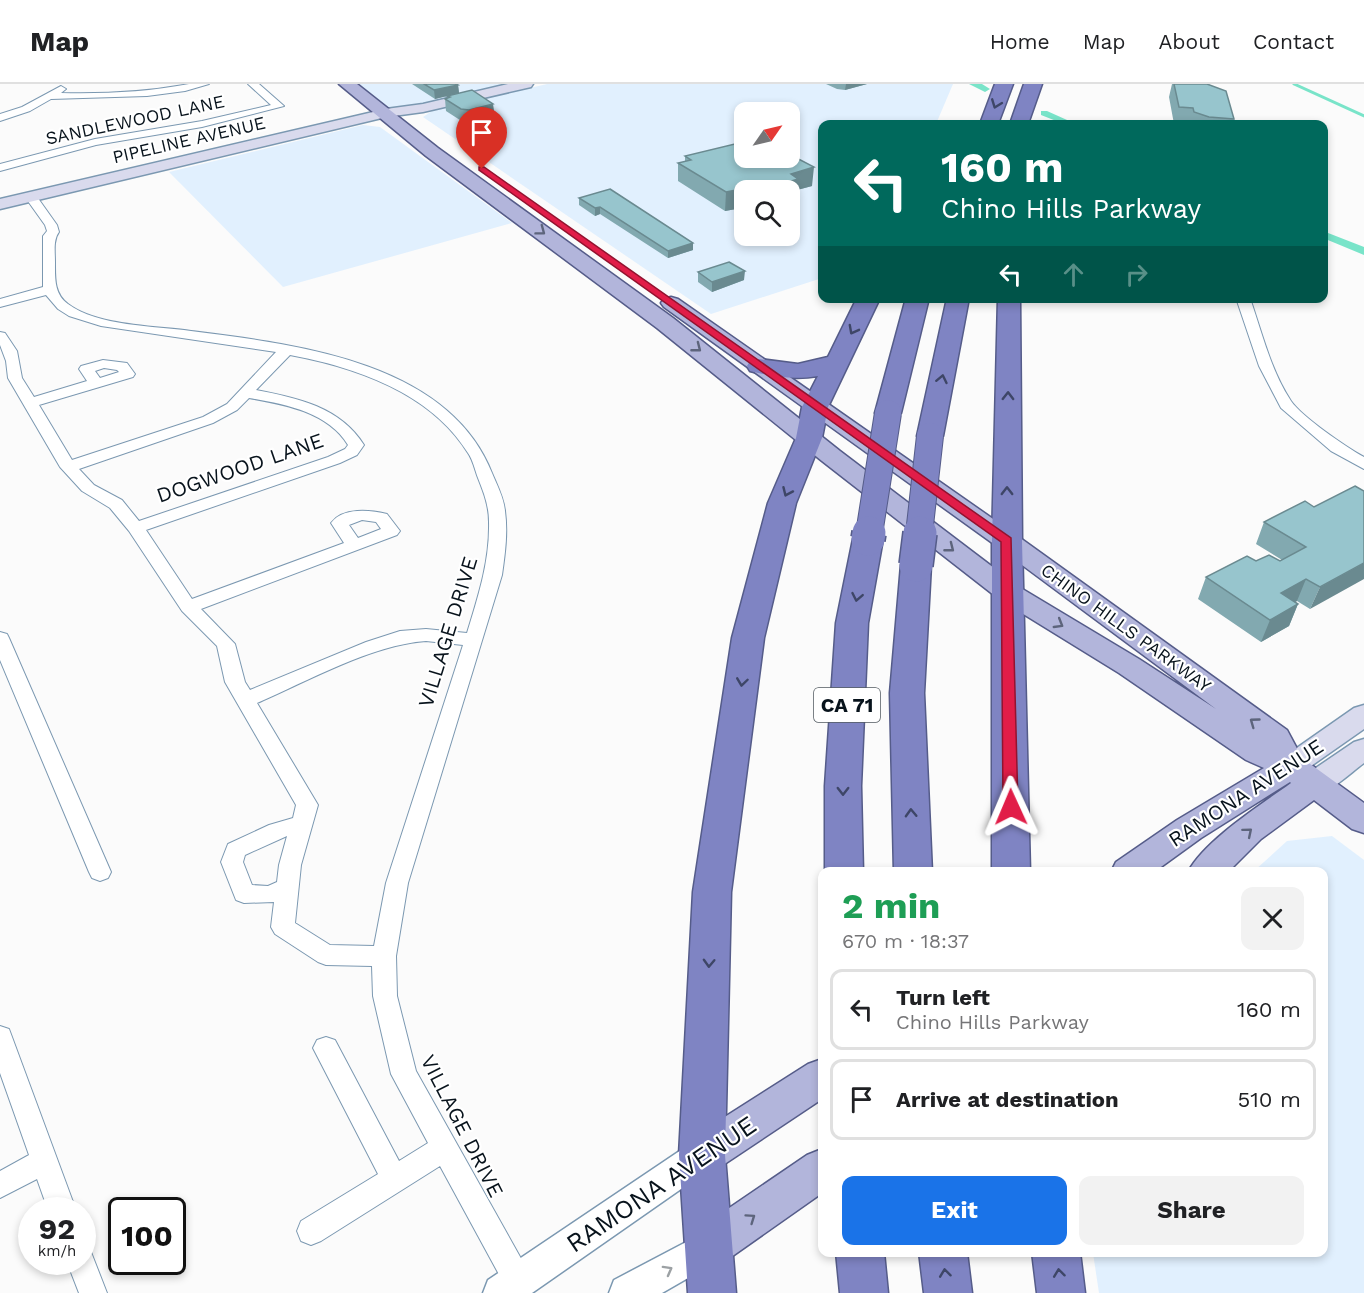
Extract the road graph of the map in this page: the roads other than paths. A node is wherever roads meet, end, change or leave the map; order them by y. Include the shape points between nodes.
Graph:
1 (68, 84) edge
2 (204, 84) edge
3 (253, 84) edge
4 (346, 84) edge
5 (501, 84) edge
6 (526, 84) edge
7 (1004, 84) edge
8 (1033, 84) edge
9 (51, 96) junction
10 (386, 114) junction
11 (0, 118) edge
12 (990, 120) edge
13 (1020, 120) edge
14 (0, 168) edge
15 (24, 199) junction
16 (0, 204) edge
17 (49, 290) junction
18 (0, 303) edge
19 (866, 303) edge
20 (917, 303) edge
21 (957, 303) edge
22 (1009, 303) edge
23 (1245, 303) edge
24 (0, 336) edge
25 (287, 349) junction
26 (837, 362) junction
27 (759, 366) junction
28 (96, 383) dead end
29 (244, 393) junction
30 (29, 403) junction
31 (815, 407) junction
32 (809, 438) junction
33 (1364, 464) edge
34 (68, 467) junction
35 (136, 528) junction
36 (1007, 541) junction
37 (354, 545) dead end
38 (1009, 593) junction
39 (188, 607) junction
40 (0, 638) edge
41 (474, 640) junction
42 (247, 699) junction
43 (1364, 715) edge
44 (1364, 749) edge
45 (1302, 775) junction
46 (1364, 820) edge
47 (302, 823) junction
48 (844, 867) edge
49 (913, 867) edge
50 (1011, 867) edge
51 (1135, 867) edge
52 (1210, 867) edge
53 (100, 872) dead end
54 (287, 888) junction
55 (384, 956) junction
56 (0, 1037) edge
57 (326, 1048) dead end
58 (818, 1080) edge
59 (443, 1149) junction
60 (702, 1155) junction
61 (44, 1161) junction
62 (818, 1172) edge
63 (395, 1180) junction
64 (0, 1185) edge
65 (57, 1197) edge
66 (310, 1231) dead end
67 (709, 1247) junction
68 (944, 1257) edge
69 (1057, 1257) edge
70 (86, 1275) edge
71 (510, 1287) edge
72 (93, 1293) edge
73 (627, 1293) edge
74 (712, 1293) edge
75 (948, 1293) edge
76 (1061, 1293) edge

1 - 9 street
2 - 9 street via 93,98
3 - 14 street, SANDLEWOOD LANE via 279,106 95,142
4 - 10 main road, CHINO HILLS PARKWAY
5 - 10 main road, PIPELINE AVENUE
6 - 10 main road, PIPELINE AVENUE
7 -> 12 highway
8 - 13 highway
9 - 11 street
10 - 15 main road, PIPELINE AVENUE
10 - 27 main road, CHINO HILLS PARKWAY via 425,130
10 -> 32 main road, CHINO HILLS PARKWAY via 665,323
15 - 16 main road, PIPELINE AVENUE
15 - 17 street via 43,234 49,236
17 - 18 street
17 - 25 street, VILLAGE DRIVE via 64,308 98,321
19 -> 26 highway
20 -> 48 highway, CA 71, bridge via 888,414 852,623 843,786
49 -> 21 highway, CA 71, bridge via 907,693 916,565 930,436
36 -> 22 highway
23 - 33 street via 1266,366 1286,405 1337,448
24 - 30 street via 10,349 15,378
25 - 29 street
25 - 41 street, VILLAGE DRIVE via 355,365 428,401 473,448 495,500 498,549
26 - 27 highway via 809,371
26 - 31 highway
27 - 31 main road, CHINO HILLS PARKWAY
28 - 30 street
29 - 34 street via 231,407 208,420
29 - 35 street, DOGWOOD LANE via 301,404 351,434 356,445 351,452 334,459
30 - 34 street
31 - 32 highway
31 - 36 main road, CHINO HILLS PARKWAY
32 -> 38 main road, CHINO HILLS PARKWAY
32 -> 60 highway via 782,503 748,638 712,892
34 - 35 street via 88,488 116,504
35 - 39 street
36 - 38 highway
45 -> 36 main road, CHINO HILLS PARKWAY via 1276,738
37 - 39 street
38 -> 45 main road, CHINO HILLS PARKWAY via 1129,666 1257,752
38 - 50 highway
39 - 42 street via 226,644 235,682
40 - 53 street
41 - 42 street via 426,635 400,637
41 - 55 street, VILLAGE DRIVE via 397,882
42 - 47 street via 307,805
43 - 45 main road, RAMONA AVENUE
44 - 45 main road, RAMONA AVENUE
45 - 46 main road, CHINO HILLS PARKWAY
45 - 51 main road, RAMONA AVENUE via 1189,829
52 -> 45 main road, RAMONA AVENUE
47 - 54 street
47 - 54 street via 236,850 232,862 244,894 269,895
54 - 55 street via 283,927 326,956
55 - 59 street, VILLAGE DRIVE via 385,996 404,1074
56 - 61 street
57 - 63 street
58 - 60 main road, RAMONA AVENUE
59 - 63 street
59 - 71 street, VILLAGE DRIVE
60 - 67 highway
60 - 71 street, RAMONA AVENUE
61 - 64 street
61 - 65 street
67 -> 62 main road
63 - 66 street
73 -> 67 street
67 - 74 highway
75 -> 68 highway
76 -> 69 highway
70 - 72 street

